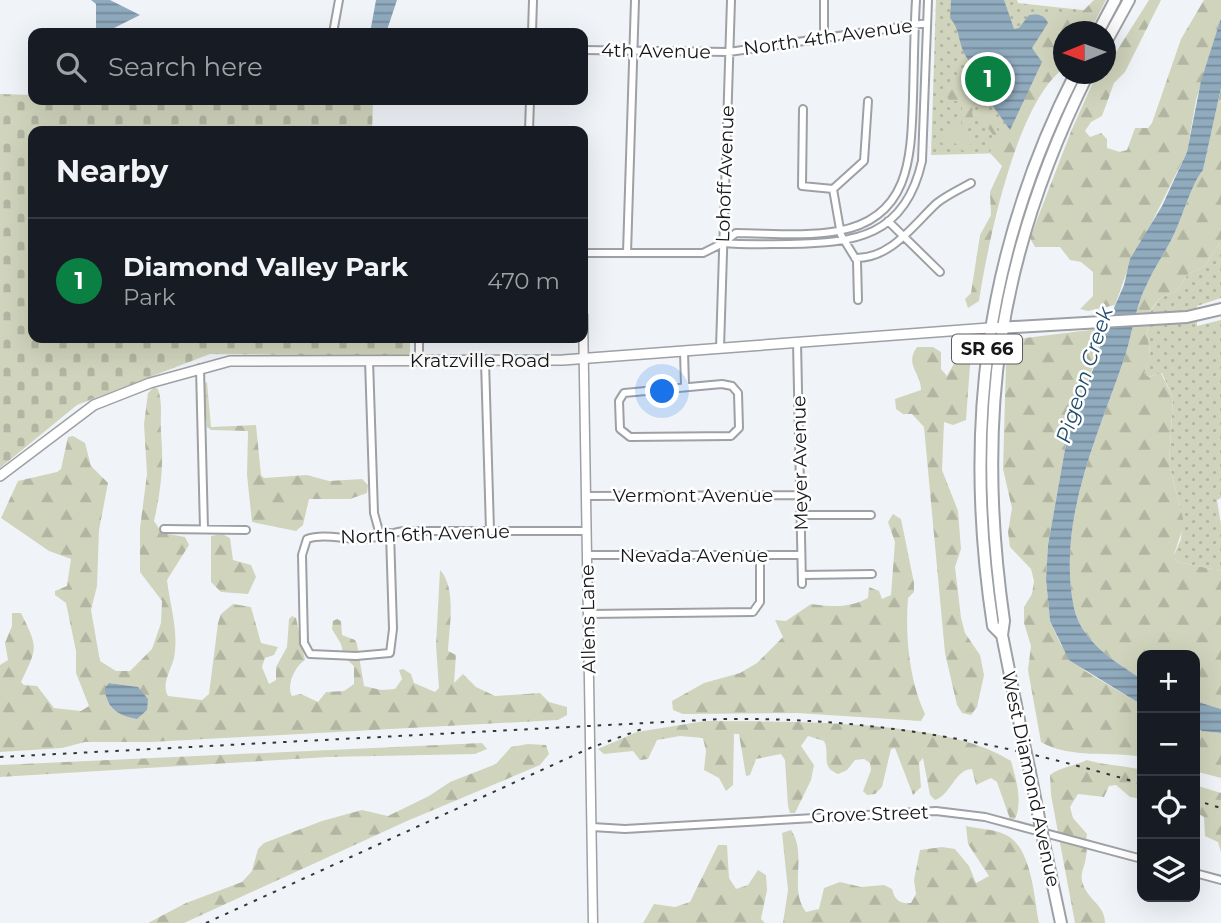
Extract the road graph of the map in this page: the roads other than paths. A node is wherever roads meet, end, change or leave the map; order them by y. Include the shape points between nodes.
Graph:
1 (339, 0) edge
2 (533, 0) edge
3 (635, 0) edge
4 (731, 0) edge
5 (824, 0) edge
6 (916, 0) edge
7 (928, 0) edge
8 (1115, 0) edge
9 (1129, 0) edge
10 (1104, 21) edge
11 (927, 23) junction
12 (1116, 23) edge
13 (915, 24) junction
14 (334, 28) edge
15 (532, 28) edge
16 (824, 37) junction
17 (588, 50) edge
18 (634, 51) junction
19 (729, 52) junction
20 (1070, 84) edge
21 (1083, 84) edge
22 (868, 101) dead end
23 (530, 105) edge
24 (803, 109) dead end
25 (529, 126) edge
26 (971, 183) dead end
27 (832, 188) junction
28 (888, 221) junction
29 (840, 231) junction
30 (903, 237) junction
31 (845, 242) junction
32 (723, 243) junction
33 (588, 253) edge
34 (627, 253) junction
35 (855, 258) junction
36 (940, 272) dead end
37 (858, 300) dead end
38 (1221, 309) edge
39 (1002, 327) junction
40 (989, 328) junction
41 (797, 342) junction
42 (418, 343) edge
43 (583, 343) edge
44 (720, 348) junction
45 (684, 351) junction
46 (583, 359) junction
47 (369, 360) junction
48 (419, 360) junction
49 (485, 361) junction
50 (200, 368) junction
51 (685, 386) junction
52 (0, 475) edge
53 (800, 495) junction
54 (586, 496) junction
55 (800, 515) junction
56 (871, 515) dead end
57 (164, 529) dead end
58 (204, 529) junction
59 (246, 530) dead end
60 (490, 530) junction
61 (587, 531) junction
62 (390, 533) junction
63 (380, 535) junction
64 (587, 555) junction
65 (760, 555) junction
66 (801, 555) junction
67 (872, 574) dead end
68 (802, 575) junction
69 (802, 584) dead end
70 (588, 614) junction
71 (1002, 635) junction
72 (592, 827) junction
73 (1137, 858) edge
74 (1200, 874) edge
75 (1221, 880) edge
76 (593, 923) edge
77 (1061, 923) edge

1 - 14 street
2 - 15 street
3 - 18 street
4 - 19 street, Lohoff Avenue
5 - 16 street
6 - 13 street
7 - 11 street
8 - 10 main road
9 - 12 main road
11 - 13 street, North 4th Avenue
11 - 28 street via 922,162 910,196
13 - 16 street, North 4th Avenue
13 - 29 street via 907,173 900,190 880,212
16 - 19 street, North 4th Avenue
17 - 18 street, 4th Avenue
18 - 19 street, 4th Avenue
18 - 34 street
19 - 32 street, Lohoff Avenue
20 - 40 main road, West Diamond Avenue / SR 66 via 1026,185
21 - 39 main road, West Diamond Avenue / SR 66 via 1033,203
22 - 27 street via 864,161
23 - 25 street
24 - 27 street via 802,186
26 - 30 street via 940,201
27 - 29 street
28 - 30 street
28 - 31 street via 872,233
29 - 31 street
29 - 32 street via 736,233
30 - 35 street via 877,255
30 - 36 street
31 - 32 street
31 - 35 street
32 - 34 street via 704,253
32 - 44 street, Lohoff Avenue
33 - 34 street
35 - 37 street
38 - 39 main road via 1205,314
39 - 40 main road
39 - 71 main road, West Diamond Avenue / SR 66 via 993,389 990,467
40 - 41 main road, Kratzville Road
40 - 71 main road, West Diamond Avenue / SR 66 via 981,399 979,495 993,626
41 - 44 main road, Kratzville Road
41 - 53 street, Meyer Avenue
42 - 48 street
43 - 46 street, Allens Lane
44 - 45 main road, Kratzville Road
45 - 46 main road, Kratzville Road
45 - 51 street
46 - 49 main road, Kratzville Road
46 - 54 street, Allens Lane
47 - 48 main road, Kratzville Road
47 - 50 main road, Kratzville Road via 243,360
47 - 63 street via 374,513
48 - 49 main road, Kratzville Road
49 - 60 street
50 - 52 main road, Kratzville Road via 94,405
50 - 58 street
51 - 51 street via 624,393 619,401 621,431 630,437 734,435 739,423 736,388 727,384
53 - 54 street, Vermont Avenue
53 - 55 street, Meyer Avenue
54 - 61 street, Allens Lane
55 - 56 street, Vermont Avenue
55 - 66 street, Meyer Avenue
57 - 58 street
58 - 59 street
60 - 61 street, North 6th Avenue
60 - 62 street, North 6th Avenue
61 - 64 street, Allens Lane
62 - 63 street, North 6th Avenue
62 - 63 street, North 6th Avenue via 391,650 385,655 313,655 304,643 302,555 307,539
64 - 65 street, Nevada Avenue
64 - 70 street, Allens Lane
65 - 66 street, Nevada Avenue
65 - 70 street via 758,608 751,613
66 - 68 street, Meyer Avenue
67 - 68 street
68 - 69 street, Meyer Avenue
70 - 72 street, Allens Lane
71 - 77 main road, West Diamond Avenue / SR 66, bridge
72 - 73 street, Grove Street via 625,829 936,811 985,817
72 - 76 street, Allens Lane
74 - 75 street

